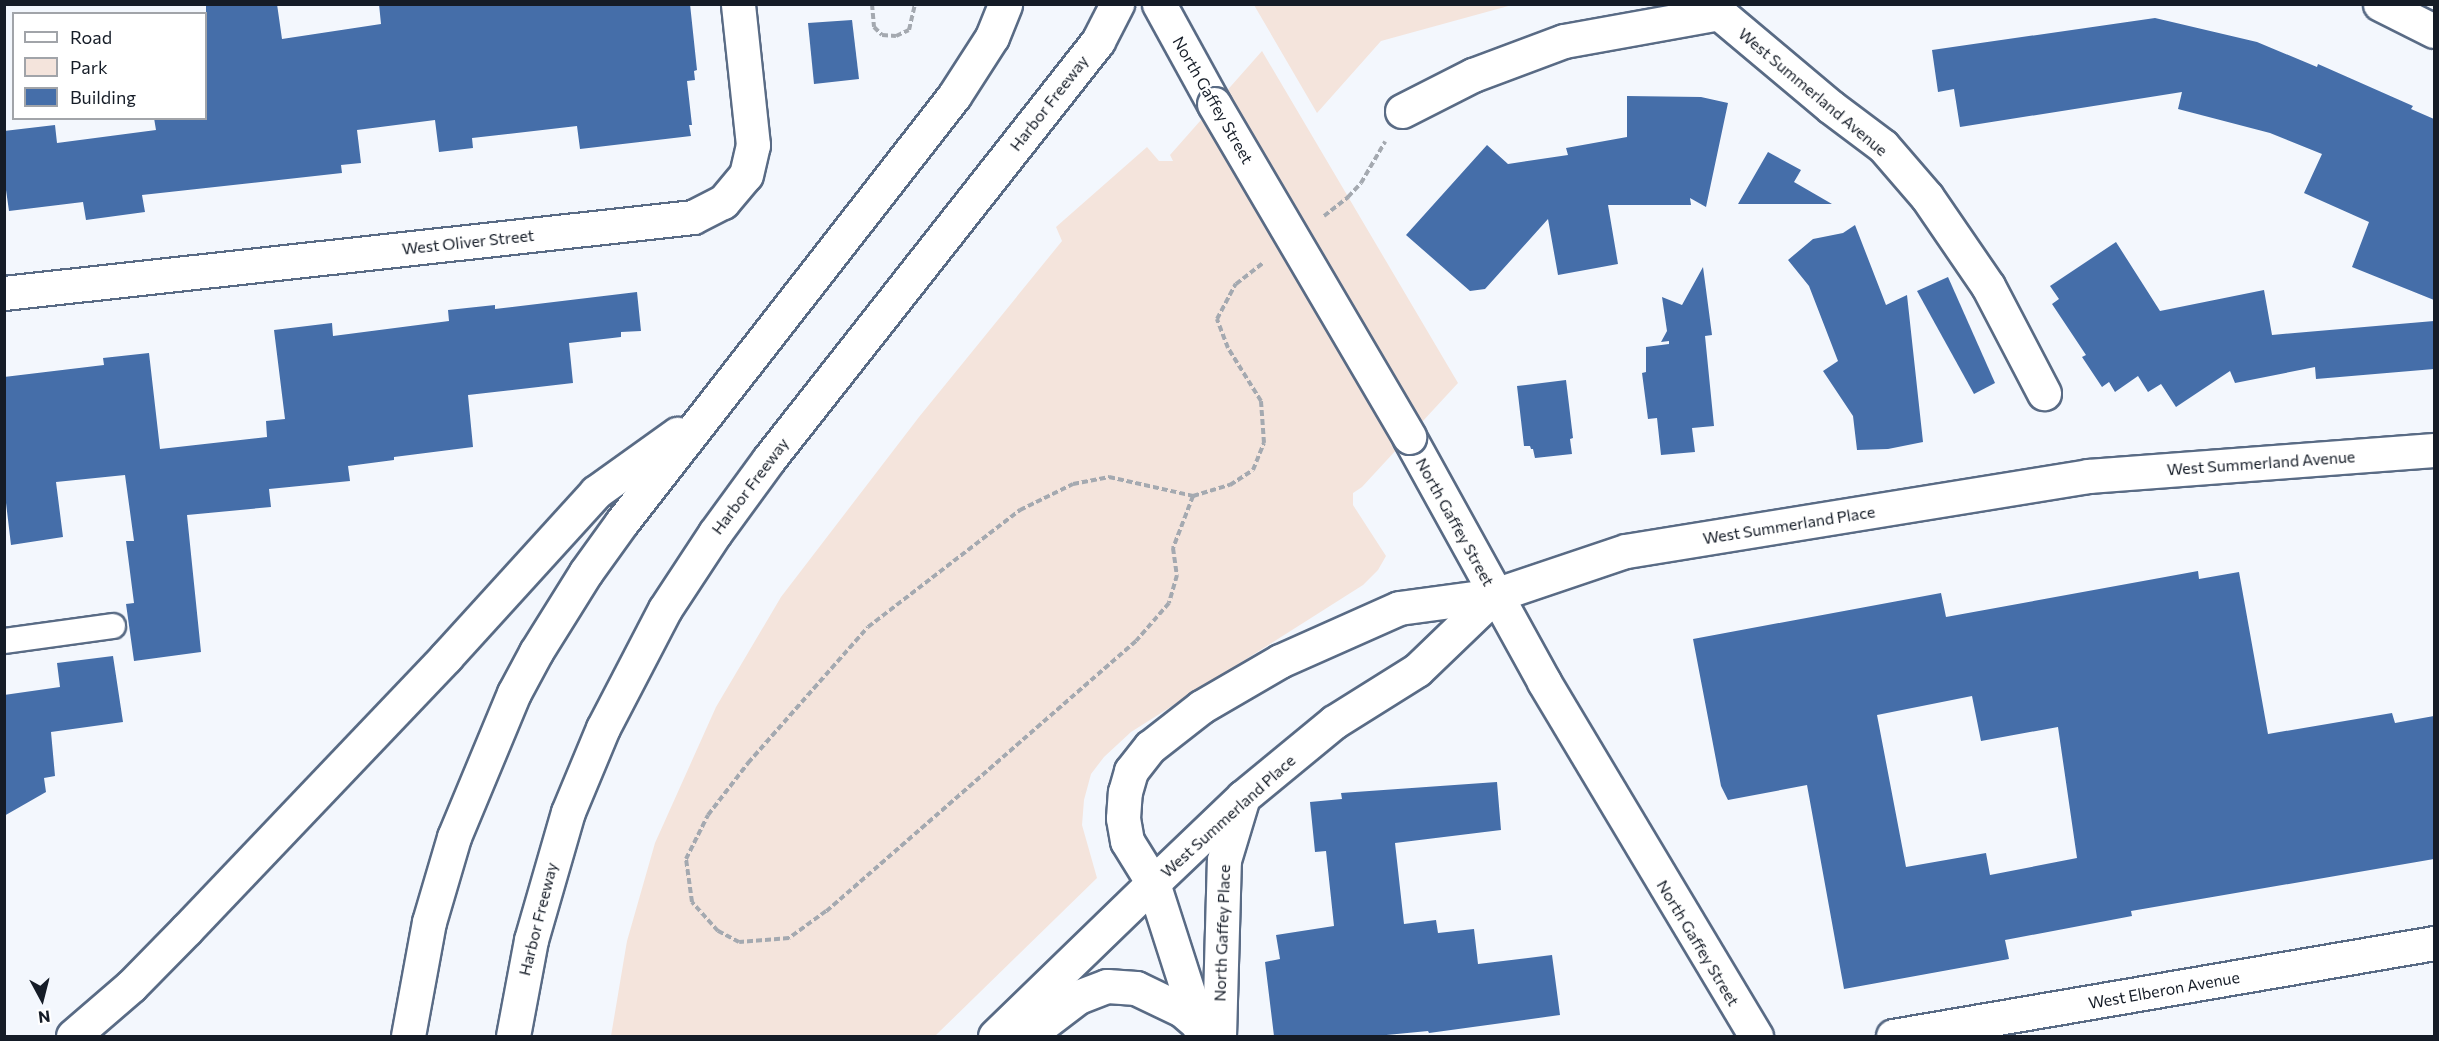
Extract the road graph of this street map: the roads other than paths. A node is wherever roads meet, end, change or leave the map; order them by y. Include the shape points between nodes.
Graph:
1 (738, 4) edge
2 (1005, 4) edge
3 (1117, 4) edge
4 (1159, 4) edge
5 (2380, 4) edge
6 (1727, 7) edge
7 (2434, 30) edge
8 (1402, 111) road end
9 (4, 293) edge
10 (2044, 393) dead end
11 (710, 410) junction
12 (2434, 450) edge
13 (2088, 476) joint
14 (1495, 595) junction
15 (113, 626) dead end
16 (4, 641) edge
17 (1243, 797) junction
18 (1154, 883) junction
19 (2434, 943) edge
20 (1207, 1033) edge
21 (1907, 1034) edge
22 (73, 1036) edge
23 (408, 1036) edge
24 (513, 1036) edge
25 (995, 1036) edge
26 (1027, 1036) edge
27 (1756, 1036) edge

1 - 9 main road, West Oliver Street via 753,145 746,175 723,202 693,217
2 - 11 main road via 992,37 954,96
3 - 24 main road, Harbor Freeway via 1098,41 769,459 665,609 603,728 568,812 531,940
4 - 14 main road, North Gaffey Street, bridge via 1409,436
5 - 7 main road
6 - 8 main road, West Summerland Avenue via 1564,41 1473,75
6 - 10 main road, West Summerland Avenue via 1831,107 1883,146 1927,197 1988,286
11 - 22 main road via 596,492 446,657 187,929 131,986
11 - 23 main road via 586,572 514,693 454,837 429,922
12 - 13 main road, West Summerland Avenue
13 - 14 main road, West Summerland Place via 1626,551
14 - 17 main road, West Summerland Place via 1417,670 1334,722
14 - 18 main road, West Summerland Place via 1399,608 1280,661 1201,707 1150,747 1131,771 1123,818 1127,842
14 - 27 main road, North Gaffey Street via 1646,858
15 - 16 lane
17 - 18 main road, West Summerland Place
17 - 20 main road, North Gaffey Place via 1224,860
18 - 20 main road, North Gaffey Place
18 - 25 main road
19 - 21 main road, West Elberon Avenue
20 - 26 main road via 1182,1010 1136,988 1107,986 1078,997

